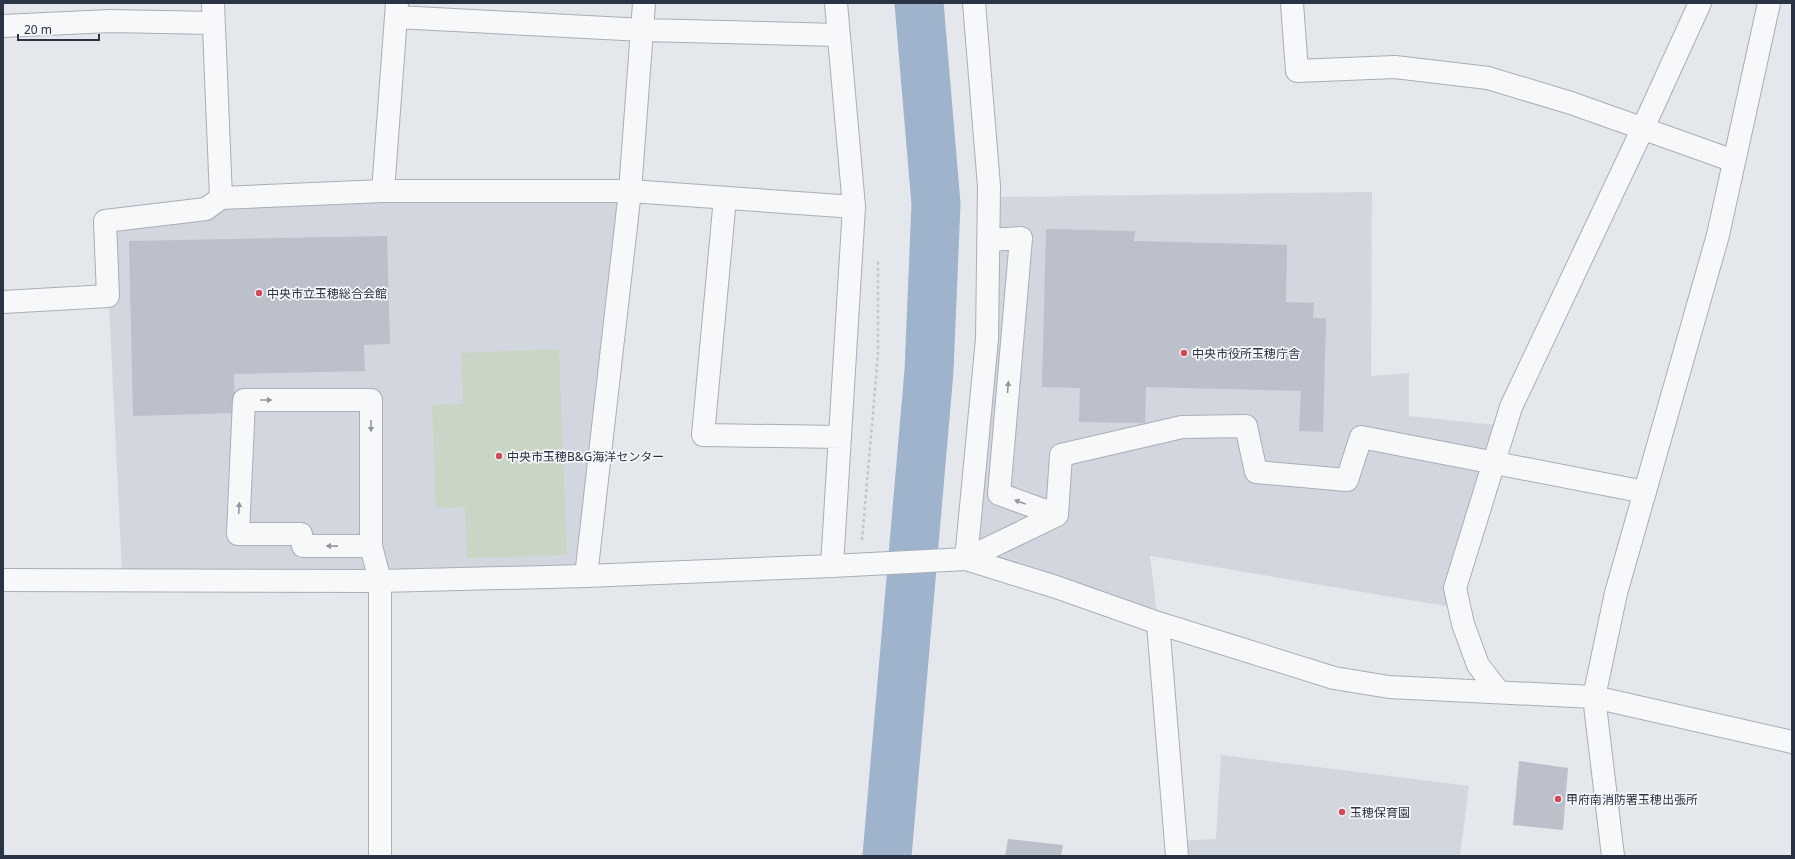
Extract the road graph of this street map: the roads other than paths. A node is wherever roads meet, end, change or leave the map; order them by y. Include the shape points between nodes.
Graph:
1 (644, 3) edge
2 (836, 3) edge
3 (974, 3) edge
4 (1292, 3) edge
5 (1700, 3) edge
6 (1769, 3) edge
7 (397, 10) edge
8 (213, 13) edge
9 (3, 26) edge
10 (643, 30) junction
11 (839, 35) junction
12 (1643, 128) junction
13 (1734, 161) junction
14 (383, 191) junction
15 (630, 191) junction
16 (220, 198) junction
17 (725, 198) junction
18 (854, 207) junction
19 (988, 240) junction
20 (3, 302) edge
21 (840, 437) junction
22 (1494, 462) junction
23 (1645, 492) junction
24 (1057, 515) junction
25 (371, 546) junction
26 (966, 559) junction
27 (832, 566) junction
28 (586, 576) junction
29 (3, 580) edge
30 (380, 581) junction
31 (1158, 623) junction
32 (1499, 692) junction
33 (1594, 697) junction
34 (1792, 742) edge
35 (380, 856) edge
36 (1177, 856) edge
37 (1613, 856) edge

1 - 10 street
2 - 11 street
3 - 19 street via 989,186
4 - 12 street via 1296,71 1395,67 1488,78
5 - 12 street
6 - 13 street
7 - 10 street
7 - 14 street
8 - 9 street
8 - 16 street
10 - 11 street
10 - 15 street
11 - 18 street
12 - 13 street
12 - 22 street via 1512,407
13 - 23 street via 1718,235
14 - 15 street
14 - 16 street
15 - 17 street
15 - 28 street
16 - 20 street via 206,210 105,221 108,296
17 - 18 street
17 - 21 street via 703,435
18 - 21 street
24 -> 19 street via 999,494 1021,238
19 - 26 street via 987,339
21 - 27 street
22 - 23 street
22 - 24 street via 1361,437 1347,480 1256,472 1246,426 1182,427 1061,455
22 - 32 street via 1455,588 1462,624 1478,665
23 - 33 street via 1616,593
24 - 26 street
25 -> 25 street via 303,546 302,534 238,534 244,400 371,400
25 - 30 street
26 - 27 street
26 - 31 street
27 - 28 street
28 - 30 street
29 - 30 street
30 - 35 street
31 - 32 street via 1334,678 1389,687
31 - 36 street
32 - 33 street
33 - 34 street
33 - 37 street

